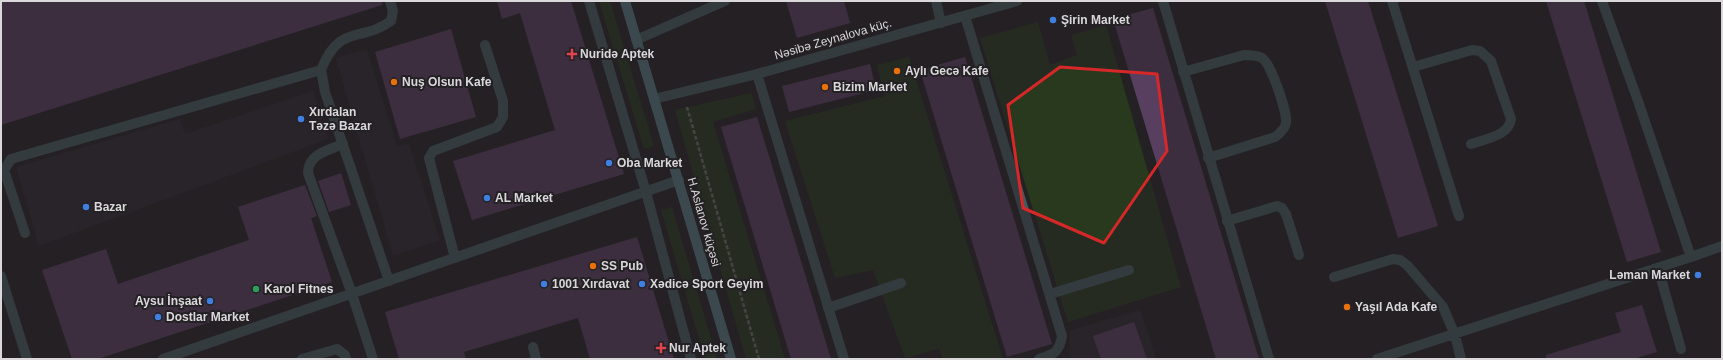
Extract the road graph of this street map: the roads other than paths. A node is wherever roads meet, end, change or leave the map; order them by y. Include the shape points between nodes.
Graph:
1 (390, 1) edge
2 (589, 1) edge
3 (624, 1) edge
4 (726, 1) edge
5 (936, 1) edge
6 (1017, 1) edge
7 (1163, 1) edge
8 (1392, 1) edge
9 (1602, 1) edge
10 (965, 16) junction
11 (942, 23) junction
12 (636, 40) junction
13 (485, 45) dead end
14 (1413, 67) junction
15 (321, 70) junction
16 (1183, 72) junction
17 (757, 74) junction
18 (654, 99) junction
19 (343, 144) junction
20 (1471, 144) dead end
21 (1208, 158) junction
22 (679, 180) junction
23 (646, 192) junction
24 (1459, 216) dead end
25 (1227, 221) junction
26 (25, 233) dead end
27 (1722, 246) edge
28 (1299, 255) dead end
29 (1691, 257) junction
30 (455, 258) junction
31 (1658, 268) junction
32 (1129, 270) dead end
33 (1, 276) edge
34 (1334, 277) dead end
35 (389, 281) junction
36 (900, 283) dead end
37 (352, 294) junction
38 (1050, 294) junction
39 (828, 308) junction
40 (1455, 335) junction
41 (533, 347) dead end
42 (1681, 349) dead end
43 (27, 359) edge
44 (163, 359) edge
45 (302, 359) edge
46 (346, 359) edge
47 (373, 359) edge
48 (536, 359) edge
49 (691, 359) edge
50 (731, 359) edge
51 (844, 359) edge
52 (1039, 359) edge
53 (1268, 359) edge
54 (1377, 359) edge
55 (1461, 359) edge

1 - 15 street via 393,11 391,21 382,28 351,36 336,44
2 - 23 street
3 - 12 street, H.Aslanov küçəsi
4 - 12 street
5 - 11 street
6 - 10 street, Nəsibə Zeynalova küç.
7 - 16 street
8 - 14 street
9 - 29 street
10 - 11 street, Nəsibə Zeynalova küç.
10 - 38 street
11 - 17 street, Nəsibə Zeynalova küç.
12 - 18 street, H.Aslanov küçəsi
13 - 30 street via 503,101 503,117 498,127 434,151 429,158
14 - 20 street via 1472,50 1480,51 1491,61 1511,119 1510,126 1505,132
14 - 24 street
15 - 19 street
15 - 26 street via 10,160 4,170
16 - 21 street
16 - 21 street via 1244,55 1263,58 1271,68 1286,116 1283,130 1275,137
17 - 18 street, Nəsibə Zeynalova küç.
17 - 39 street
18 - 22 street, H.Aslanov küçəsi
19 - 35 street
19 - 37 street via 313,158 308,165 308,173
21 - 25 street
22 - 23 street
22 - 50 street, H.Aslanov küçəsi
23 - 30 street
23 - 49 street
25 - 28 street via 1277,206 1282,208
25 - 53 street
27 - 29 street
29 - 31 street
30 - 35 street
31 - 40 street
31 - 42 street
32 - 38 street
33 - 43 street
34 - 40 street via 1393,258 1400,260 1443,307
35 - 37 street
36 - 39 street
37 - 44 street
37 - 47 street
38 - 52 street via 1062,336 1060,347 1055,353
39 - 51 street
40 - 54 street
40 - 55 street
41 - 48 street
45 - 46 street via 337,349 345,354

